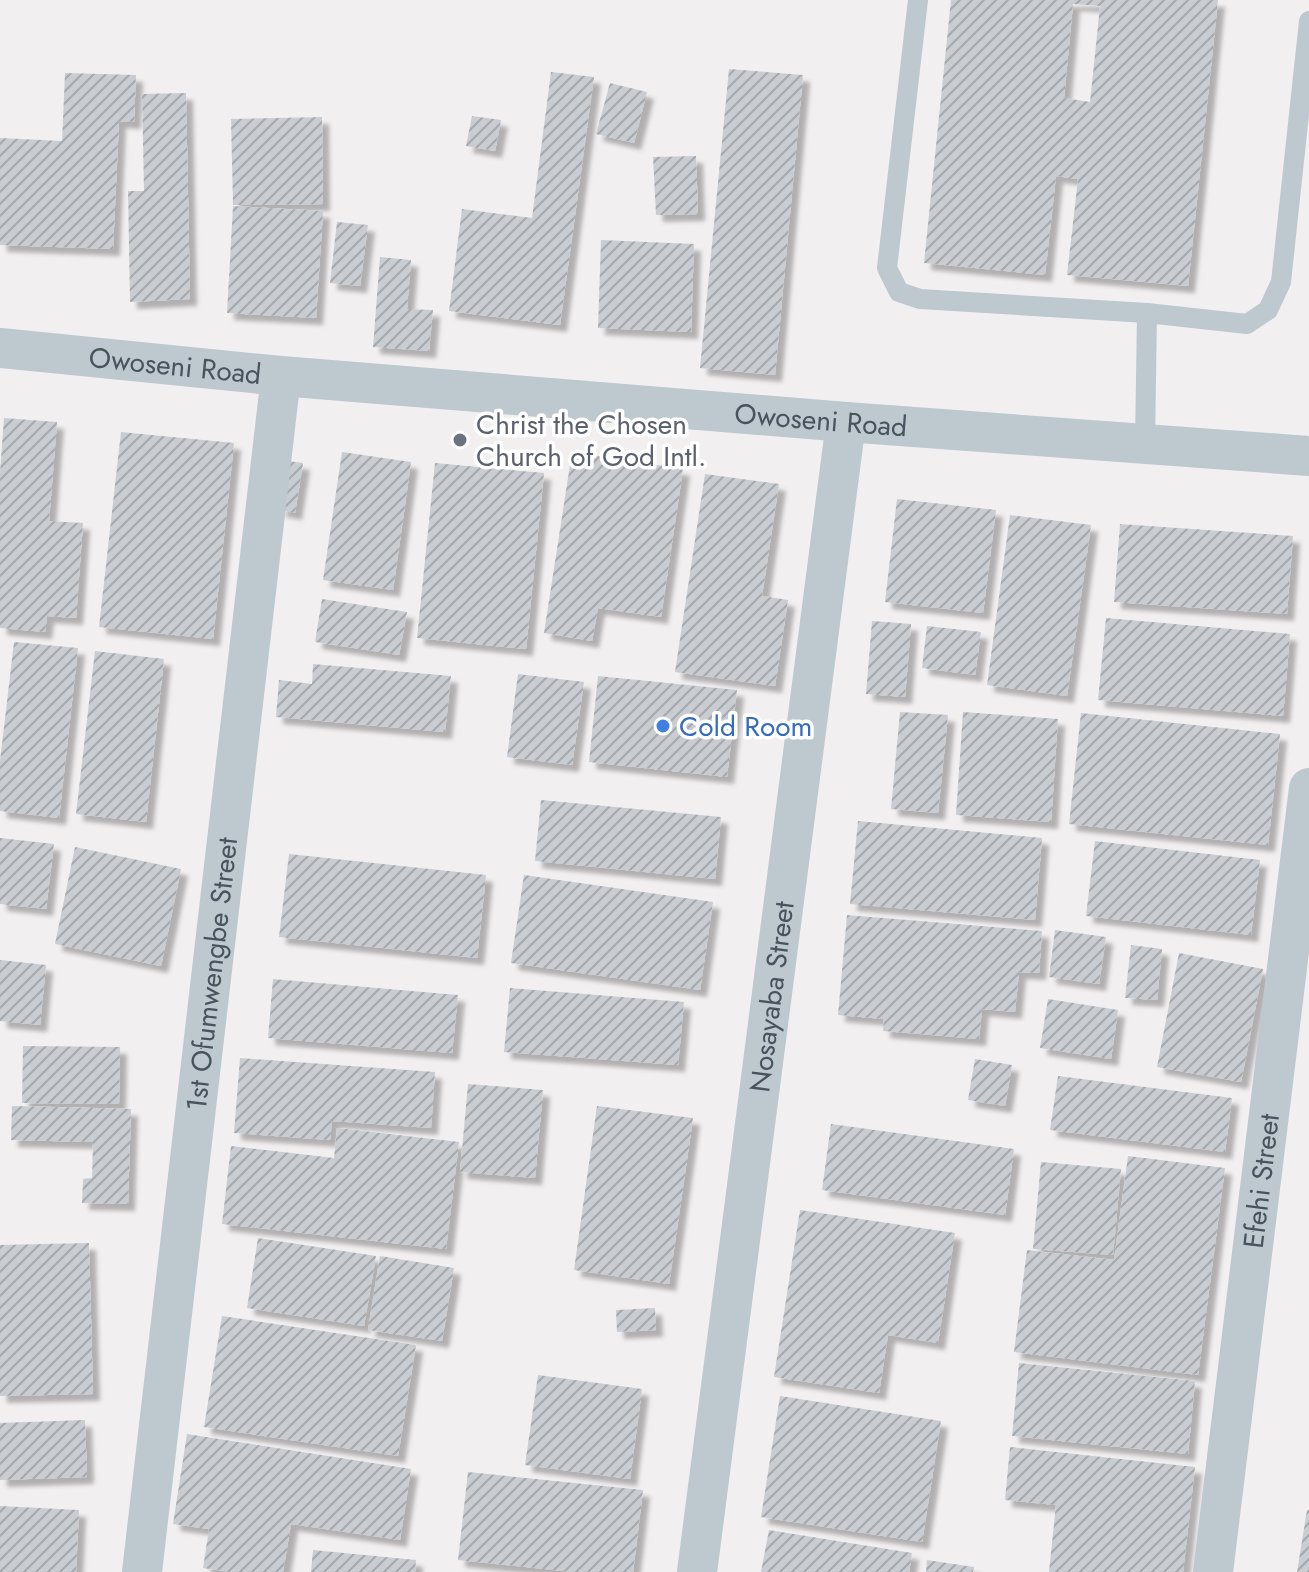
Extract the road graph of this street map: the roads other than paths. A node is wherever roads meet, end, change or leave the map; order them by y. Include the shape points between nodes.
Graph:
1 (918, 0) edge
2 (1309, 21) edge
3 (1147, 313) junction
4 (0, 348) edge
5 (281, 376) junction
6 (846, 422) junction
7 (1145, 444) junction
8 (1309, 456) edge
9 (1309, 788) edge
10 (142, 1572) edge
11 (697, 1572) edge
12 (1213, 1572) edge

1 - 3 lane via 887,268 899,292 920,299
2 - 3 lane via 1281,282 1268,310 1247,324
3 - 7 lane
4 - 5 street, Owoseni Road
5 - 6 street, Owoseni Road
5 - 10 street, 1st Ofumwengbe Street
6 - 7 street, Owoseni Road
6 - 11 street, Nosayaba Street
7 - 8 street, Owoseni Road
9 - 12 street, Efehi Street

